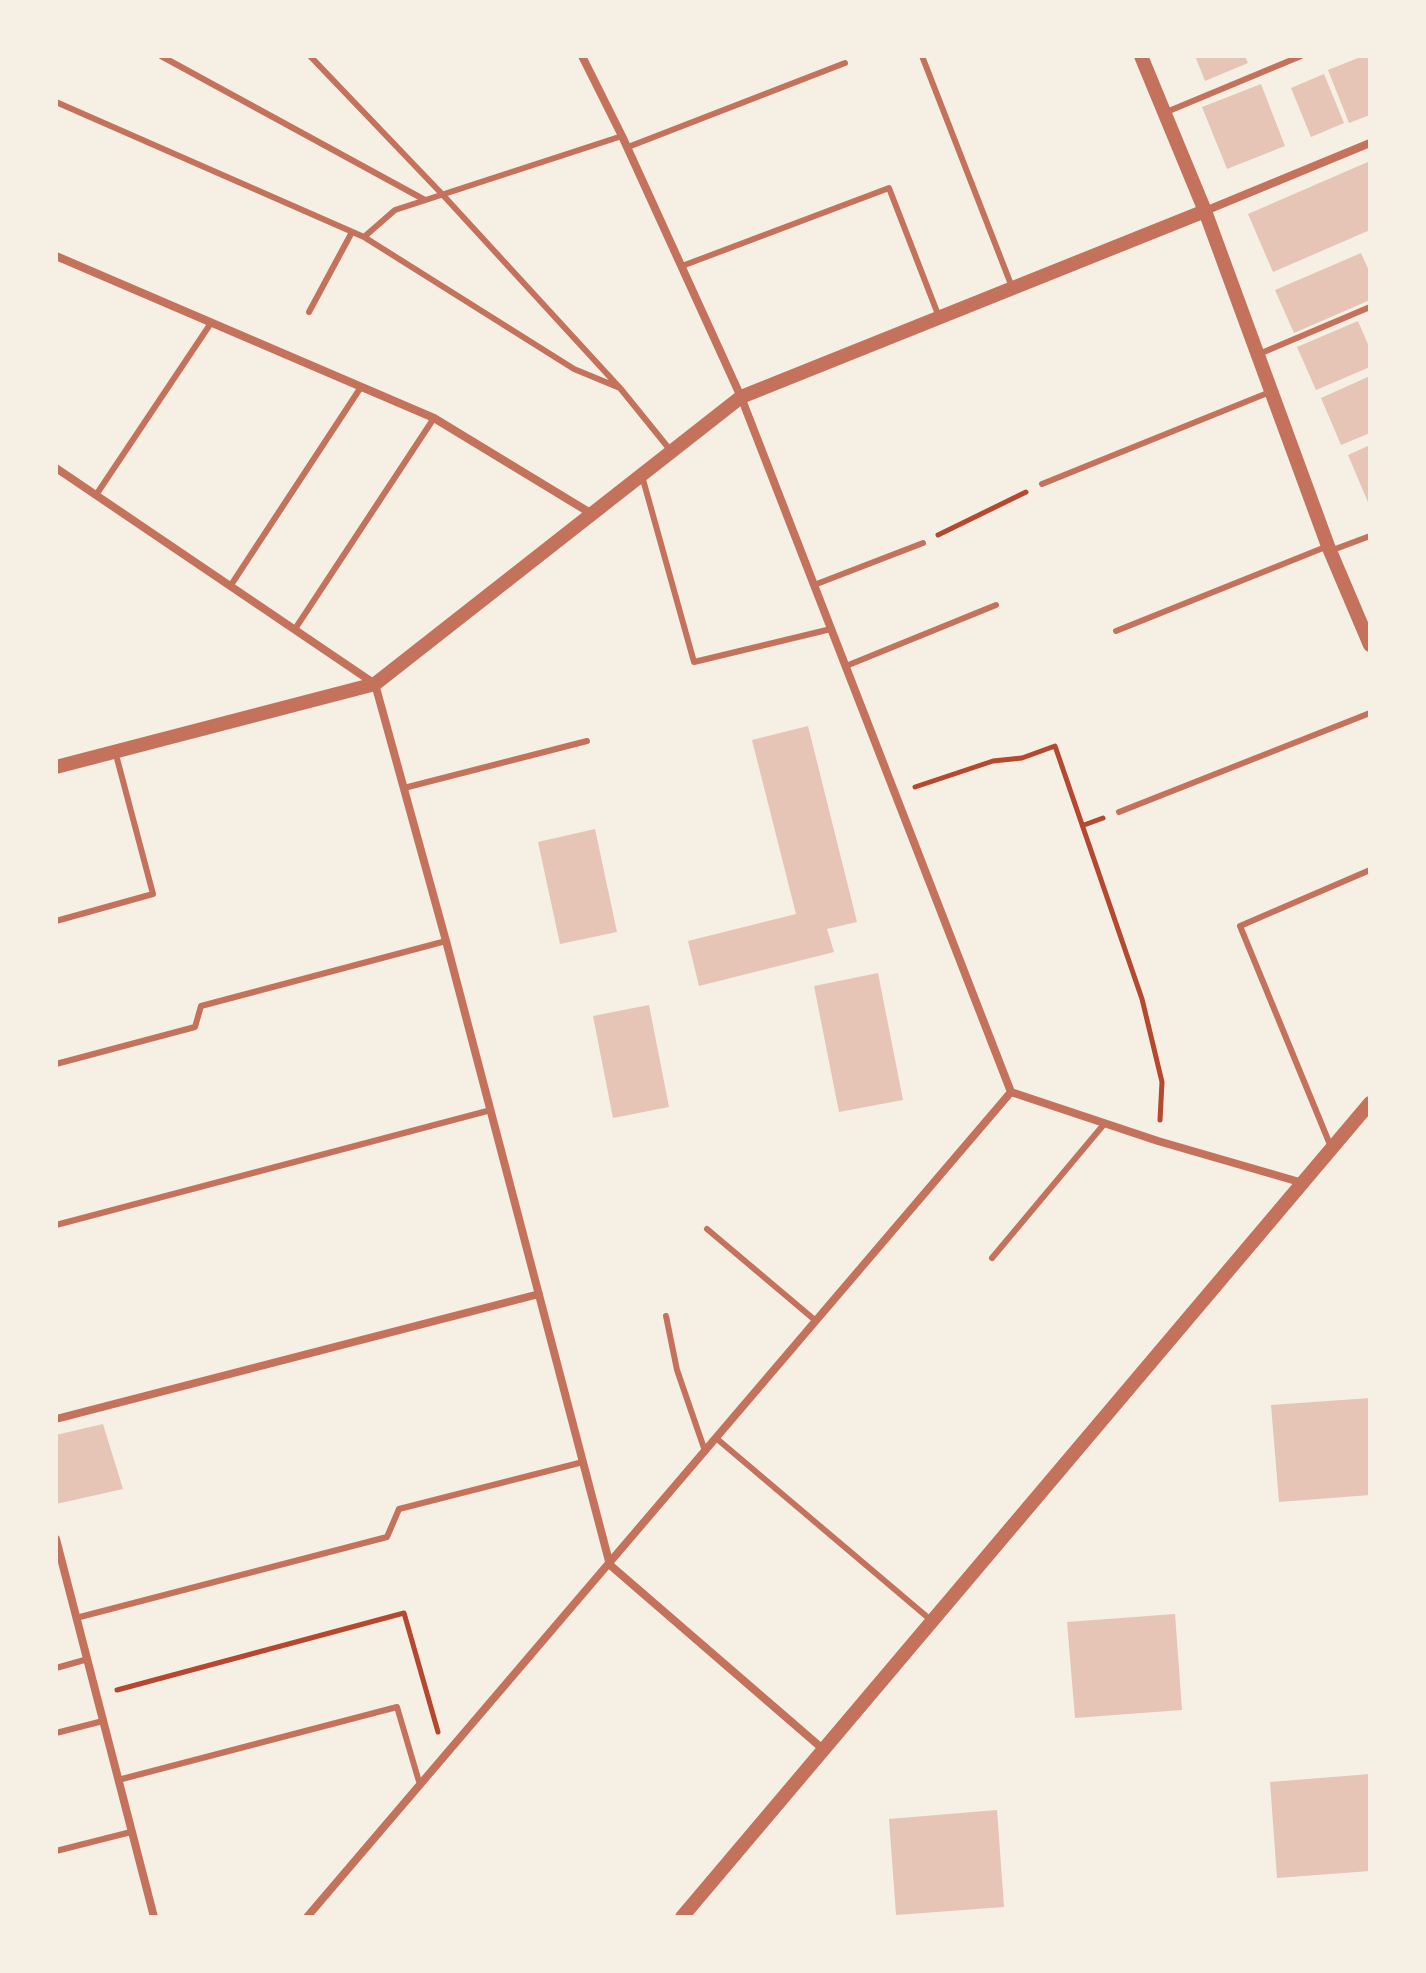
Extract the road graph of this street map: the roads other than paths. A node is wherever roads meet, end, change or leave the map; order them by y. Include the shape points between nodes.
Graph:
1 (161, 56) edge
2 (310, 56) edge
3 (582, 56) edge
4 (922, 56) edge
5 (1141, 56) edge
6 (1301, 56) edge
7 (845, 63) dead end
8 (56, 102) edge
9 (1164, 113) junction
10 (622, 136) junction
11 (1370, 143) edge
12 (628, 147) junction
13 (442, 194) junction
14 (425, 200) junction
15 (1205, 211) junction
16 (352, 232) junction
17 (364, 237) junction
18 (56, 256) edge
19 (682, 266) junction
20 (1013, 288) junction
21 (1370, 307) edge
22 (309, 312) dead end
23 (939, 317) junction
24 (211, 323) junction
25 (1259, 354) junction
26 (361, 387) junction
27 (620, 388) junction
28 (1273, 390) junction
29 (741, 397) junction
30 (434, 418) junction
31 (671, 451) junction
32 (56, 468) edge
33 (642, 476) junction
34 (1042, 484) road end
35 (96, 495) junction
36 (593, 514) junction
37 (1370, 536) edge
38 (923, 543) road end
39 (1329, 548) junction
40 (231, 585) junction
41 (814, 585) junction
42 (996, 605) dead end
43 (295, 629) junction
44 (831, 629) junction
45 (1116, 631) dead end
46 (1370, 645) edge
47 (846, 666) junction
48 (375, 684) junction
49 (1370, 713) edge
50 (587, 741) dead end
51 (115, 751) junction
52 (56, 767) edge
53 (404, 788) junction
54 (1119, 812) dead end
55 (1370, 870) edge
56 (56, 921) edge
57 (446, 941) junction
58 (56, 1064) edge
59 (1011, 1092) junction
60 (1370, 1103) edge
61 (491, 1110) junction
62 (1105, 1123) junction
63 (1332, 1148) junction
64 (1303, 1183) junction
65 (56, 1225) edge
66 (707, 1229) dead end
67 (992, 1258) dead end
68 (539, 1294) junction
69 (666, 1316) dead end
70 (816, 1321) junction
71 (56, 1419) edge
72 (716, 1438) junction
73 (705, 1451) junction
74 (583, 1462) junction
75 (57, 1546) edge
76 (610, 1565) junction
77 (76, 1618) junction
78 (932, 1621) junction
79 (88, 1659) junction
80 (56, 1668) edge
81 (103, 1721) junction
82 (56, 1733) edge
83 (824, 1750) junction
84 (118, 1780) junction
85 (420, 1785) junction
86 (131, 1832) junction
87 (56, 1851) edge
88 (309, 1916) edge
89 (154, 1917) edge
90 (682, 1917) edge

1 - 14 lane
2 - 13 lane
3 - 10 street
4 - 20 lane
5 - 9 street
6 - 9 lane
7 - 12 lane
8 - 16 lane
9 - 15 street
10 - 12 street
10 - 13 lane
11 - 15 street
12 - 19 street
13 - 14 lane
13 - 27 lane
14 - 17 lane via 395,210
15 - 20 street
15 - 25 street
16 - 17 lane
16 - 22 lane
17 - 27 lane via 574,369
18 - 24 street
19 - 23 lane via 889,188
19 - 29 street
20 - 23 street
21 - 25 lane
23 - 29 street
24 - 26 street
24 - 35 lane
25 - 28 street
26 - 30 street
26 - 40 lane
27 - 31 lane
28 - 34 lane
28 - 39 street
29 - 31 street
29 - 41 street
30 - 36 street
30 - 43 lane
31 - 33 street
32 - 35 street
33 - 36 street
33 - 44 lane via 694,662
35 - 40 street
36 - 48 street
37 - 39 lane
38 - 41 lane
39 - 45 lane
39 - 46 street
40 - 43 street
41 - 44 street
42 - 47 lane
43 - 48 street
44 - 47 street
47 - 59 street
48 - 51 street
48 - 53 street
49 - 54 lane
50 - 53 lane
51 - 52 street
51 - 56 lane via 153,894
53 - 57 street
55 - 63 lane via 1240,926
57 - 58 lane via 201,1006 195,1027
57 - 61 street
59 - 62 street
59 - 70 street
60 - 63 street
61 - 65 lane
61 - 68 street
62 - 64 street
62 - 67 lane
63 - 64 street
64 - 78 street
66 - 70 lane
68 - 71 street
68 - 74 street
69 - 73 lane via 677,1370
70 - 72 street
72 - 73 street
72 - 78 lane
73 - 76 street
74 - 76 street
74 - 77 lane via 399,1509 387,1537
75 - 77 street
76 - 83 street
76 - 85 street
77 - 79 street
78 - 83 street
79 - 80 lane
79 - 81 street
81 - 82 lane
81 - 84 street
83 - 90 street
84 - 85 lane via 397,1707
84 - 86 street
85 - 88 street
86 - 87 lane
86 - 89 street

